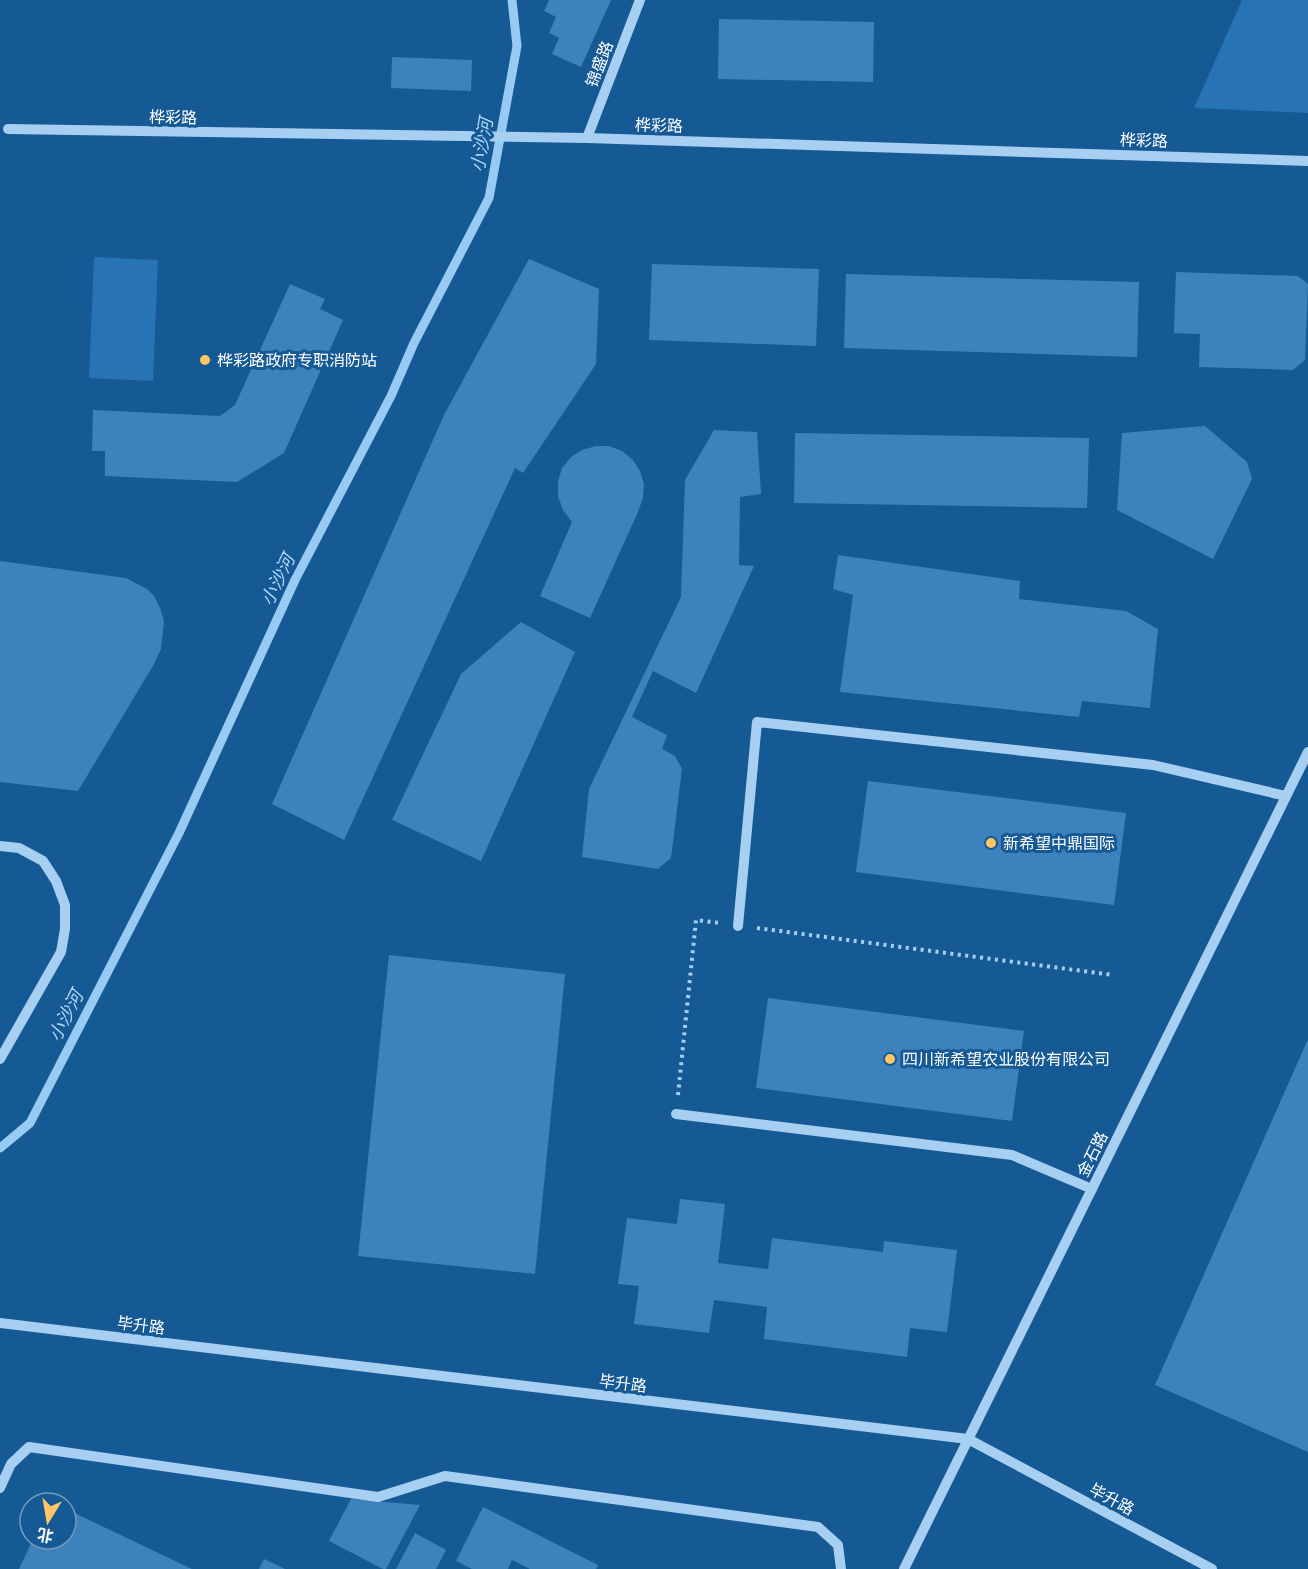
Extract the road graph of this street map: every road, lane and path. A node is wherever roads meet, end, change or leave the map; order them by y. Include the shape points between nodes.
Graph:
1 (640, 0) edge
2 (8, 129) dead end
3 (587, 138) junction
4 (1308, 161) edge
5 (1308, 752) edge
6 (1286, 796) junction
7 (0, 846) edge
8 (738, 926) junction
9 (1113, 975) dead end
10 (0, 1059) edge
11 (676, 1114) joint
12 (1092, 1189) junction
13 (0, 1323) edge
14 (968, 1439) junction
15 (0, 1488) edge
16 (841, 1569) edge
17 (904, 1569) edge
18 (1212, 1569) edge

1 - 3 street, 锦盛路
2 - 3 street, 桦彩路
3 - 4 street, 桦彩路
5 - 6 street, 金石路
6 - 8 street via 1153,765 757,722
6 - 12 street, 金石路
7 - 10 street via 19,848 43,861 56,880 65,905 61,952
8 - 9 path
8 - 11 path via 696,920
11 - 12 street via 1012,1155
12 - 14 street, 金石路
13 - 14 street, 毕升路
14 - 17 street, 金石路
14 - 18 street, 毕升路
15 - 16 street via 11,1464 29,1447 378,1497 445,1476 818,1527 838,1545

